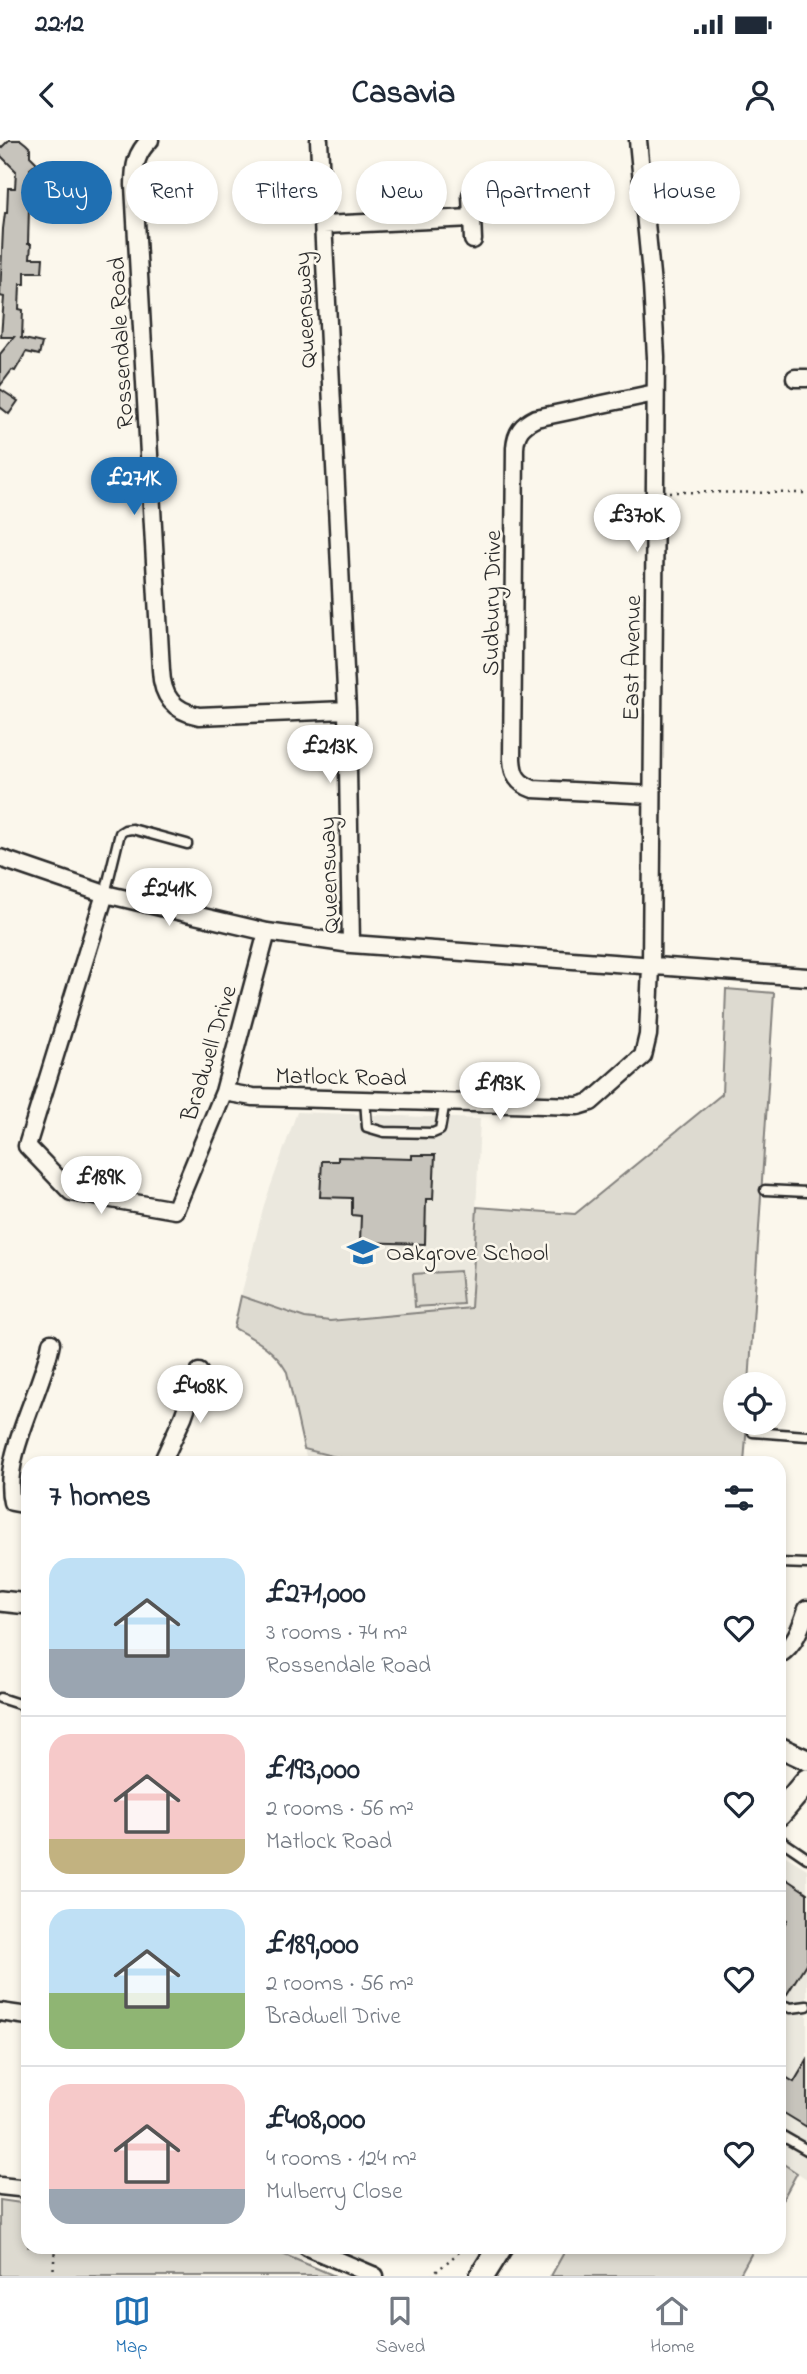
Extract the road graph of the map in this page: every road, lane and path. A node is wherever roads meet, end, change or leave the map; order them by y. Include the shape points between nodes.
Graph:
1 (150, 140) edge
2 (319, 140) edge
3 (638, 140) edge
4 (461, 219) edge
5 (472, 224) edge
6 (323, 225) junction
7 (473, 240) dead end
8 (655, 393) junction
9 (656, 492) junction
10 (807, 492) edge
11 (347, 710) junction
12 (652, 795) junction
13 (187, 844) dead end
14 (0, 858) edge
15 (104, 894) junction
16 (267, 932) junction
17 (351, 944) junction
18 (651, 967) junction
19 (807, 977) edge
20 (224, 1093) junction
21 (365, 1107) junction
22 (444, 1109) junction
23 (765, 1189) dead end
24 (807, 1192) edge
25 (51, 1343) dead end
26 (199, 1372) dead end
27 (786, 1434) edge
28 (807, 1436) edge
29 (165, 1456) edge
30 (21, 1504) edge
31 (786, 1563) edge
32 (807, 1564) edge
33 (0, 1601) edge
34 (21, 1603) edge
35 (807, 1609) edge
36 (786, 1650) edge
37 (0, 1698) edge
38 (21, 1705) edge
39 (786, 1750) edge
40 (807, 1760) edge
41 (807, 1781) edge
42 (786, 1806) edge
43 (786, 1844) edge
44 (807, 1858) edge
45 (786, 2006) edge
46 (807, 2006) edge
47 (0, 2012) edge
48 (21, 2015) edge
49 (786, 2137) edge
50 (807, 2150) edge
51 (0, 2186) edge
52 (21, 2188) edge
53 (54, 2254) edge
54 (323, 2254) edge
55 (457, 2254) edge
56 (496, 2254) edge
57 (52, 2276) edge
58 (375, 2276) edge
59 (431, 2276) edge
60 (482, 2276) edge

1 - 11 street, Rossendale Road via 138,153 134,185 164,694 174,706 199,716
2 - 6 street, Queensway
3 - 8 street, East Avenue via 655,326
4 - 6 street
5 - 7 street
6 - 11 street, Queensway
8 - 9 street, East Avenue
8 - 12 street, Sudbury Drive via 536,418 518,433 512,732 513,768 525,786
9 - 10 path
9 - 12 street, East Avenue
11 - 17 street, Queensway
12 - 18 street, East Avenue
13 - 15 lane via 132,829 120,833
14 - 15 street
15 - 16 street
15 - 20 street, Bradwell Drive via 27,1146 71,1192 176,1210
16 - 17 street
16 - 20 street, Bradwell Drive
17 - 18 street, Queensway
18 - 19 street, Queensway
18 - 22 street, Matlock Road via 643,1056 592,1102
20 - 21 street, Matlock Road
21 - 22 street, Matlock Road
21 - 22 lane via 367,1127 384,1132 433,1133 440,1130
23 - 24 lane
25 - 30 street via 9,1480 12,1502
26 - 29 street
27 - 28 lane
31 - 32 lane
33 - 34 street
35 - 36 street via 796,1638
37 - 38 lane
39 - 40 street
41 - 42 main road
43 - 44 lane
45 - 46 lane
47 - 48 street
49 - 50 lane
51 - 52 street
53 - 57 path
54 - 58 street
55 - 59 path
56 - 60 main road

